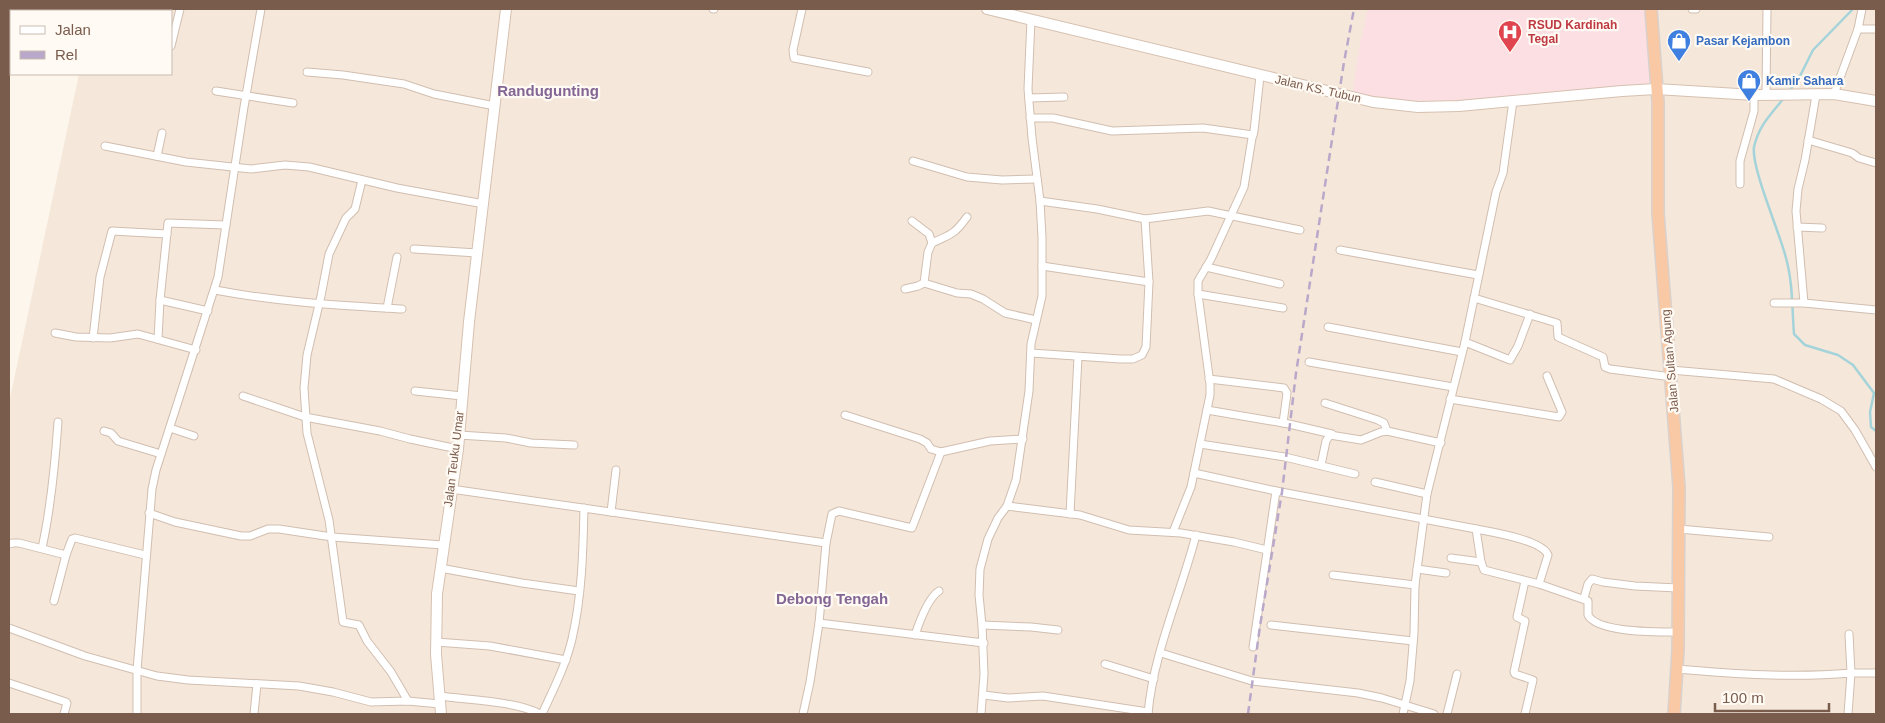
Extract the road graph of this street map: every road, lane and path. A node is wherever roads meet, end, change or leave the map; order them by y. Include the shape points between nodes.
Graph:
1 (180, 9) edge
2 (261, 9) edge
3 (506, 9) edge
4 (802, 9) edge
5 (991, 9) edge
6 (1651, 9) edge
7 (1692, 9) edge
8 (1696, 9) edge
9 (1767, 9) edge
10 (1862, 9) edge
11 (1031, 19) junction
12 (1858, 29) junction
13 (1876, 30) edge
14 (172, 42) edge
15 (307, 72) dead end
16 (868, 72) dead end
17 (1260, 76) junction
18 (1656, 89) junction
19 (216, 91) dead end
20 (1834, 94) junction
21 (1754, 95) junction
22 (1766, 95) junction
23 (1816, 95) junction
24 (246, 96) junction
25 (1064, 97) dead end
26 (1028, 98) junction
27 (1513, 101) junction
28 (1876, 101) edge
29 (293, 103) dead end
30 (495, 106) junction
31 (1030, 118) junction
32 (162, 133) dead end
33 (1253, 135) junction
34 (1808, 140) junction
35 (105, 146) dead end
36 (157, 156) junction
37 (913, 161) dead end
38 (1876, 163) edge
39 (235, 166) junction
40 (1037, 179) junction
41 (362, 180) junction
42 (1740, 184) dead end
43 (1040, 201) junction
44 (484, 204) junction
45 (967, 217) dead end
46 (1229, 217) junction
47 (1145, 220) junction
48 (912, 221) dead end
49 (226, 224) junction
50 (1797, 227) junction
51 (1822, 228) dead end
52 (1300, 230) dead end
53 (167, 234) junction
54 (932, 243) junction
55 (414, 249) dead end
56 (1340, 250) dead end
57 (477, 253) junction
58 (397, 256) dead end
59 (1042, 266) junction
60 (1206, 267) junction
61 (1478, 275) junction
62 (1149, 282) junction
63 (924, 283) junction
64 (1280, 284) dead end
65 (905, 289) dead end
66 (215, 290) junction
67 (1198, 294) junction
68 (1474, 298) junction
69 (160, 300) junction
70 (1774, 302) dead end
71 (1800, 303) junction
72 (319, 305) junction
73 (387, 308) junction
74 (1283, 308) dead end
75 (402, 309) dead end
76 (1876, 310) edge
77 (208, 311) junction
78 (1530, 314) junction
79 (1036, 320) junction
80 (1328, 328) dead end
81 (55, 333) dead end
82 (93, 338) junction
83 (158, 339) junction
84 (1464, 342) junction
85 (196, 350) junction
86 (1031, 352) junction
87 (1462, 352) junction
88 (1078, 356) junction
89 (1309, 362) dead end
90 (1671, 374) junction
91 (1547, 376) dead end
92 (1209, 379) junction
93 (1453, 387) junction
94 (414, 391) dead end
95 (244, 396) dead end
96 (462, 396) junction
97 (1450, 399) junction
98 (1325, 403) dead end
99 (1208, 410) junction
100 (845, 415) dead end
101 (305, 417) junction
102 (58, 422) dead end
103 (1282, 423) junction
104 (170, 428) junction
105 (104, 431) dead end
106 (1387, 432) junction
107 (458, 435) junction
108 (1334, 435) junction
109 (194, 436) dead end
110 (1023, 439) junction
111 (1440, 443) junction
112 (1200, 444) junction
113 (574, 445) dead end
114 (458, 449) junction
115 (941, 452) junction
116 (161, 454) junction
117 (1321, 465) junction
118 (1876, 466) edge
119 (616, 470) dead end
120 (1194, 473) junction
121 (1355, 474) dead end
122 (1375, 482) dead end
123 (451, 489) junction
124 (1276, 491) junction
125 (1427, 494) junction
126 (1007, 506) junction
127 (584, 508) junction
128 (612, 512) junction
129 (149, 513) junction
130 (1070, 514) junction
131 (1424, 519) junction
132 (1476, 528) junction
133 (1679, 528) junction
134 (1173, 532) junction
135 (1196, 536) junction
136 (332, 537) junction
137 (1769, 537) dead end
138 (826, 543) junction
139 (9, 544) edge
140 (443, 545) junction
141 (42, 548) junction
142 (1267, 550) junction
143 (66, 555) junction
144 (145, 555) junction
145 (1451, 558) dead end
146 (1481, 562) junction
147 (440, 568) junction
148 (1417, 569) junction
149 (1446, 573) dead end
150 (1334, 575) dead end
151 (1524, 580) junction
152 (1540, 584) junction
153 (1414, 585) junction
154 (1678, 588) junction
155 (579, 591) junction
156 (939, 591) dead end
157 (1584, 598) junction
158 (54, 601) dead end
159 (819, 623) junction
160 (982, 625) junction
161 (1271, 625) dead end
162 (9, 628) edge
163 (1058, 630) dead end
164 (1678, 632) junction
165 (1849, 634) dead end
166 (914, 635) junction
167 (1413, 641) junction
168 (436, 642) junction
169 (984, 643) junction
170 (1253, 647) dead end
171 (1161, 653) junction
172 (566, 660) junction
173 (1106, 664) dead end
174 (1676, 669) junction
175 (137, 670) junction
176 (1851, 673) junction
177 (1876, 673) edge
178 (1457, 674) dead end
179 (1154, 678) junction
180 (9, 683) edge
181 (257, 684) junction
182 (984, 695) junction
183 (408, 701) junction
184 (441, 705) edge
185 (1405, 706) junction
186 (1148, 713) edge
187 (64, 714) edge
188 (138, 714) edge
189 (254, 714) edge
190 (541, 714) edge
191 (803, 714) edge
192 (981, 714) edge
193 (1403, 714) edge
194 (1434, 714) edge
195 (1447, 714) edge
196 (1525, 714) edge
197 (1674, 714) edge
198 (1848, 714) edge

1 - 14 street
2 - 24 street
3 - 30 main road, Jalan Teuku Umar
4 - 16 street via 794,58
5 - 11 main road, Jalan KS. Tubun
6 - 18 highway, Jalan Sultan Agung
7 - 8 street
9 - 22 street
10 - 12 street
11 - 17 main road, Jalan KS. Tubun
11 - 26 street
12 - 13 street
12 - 20 street
15 - 30 street via 404,84 434,94
17 - 27 main road, Jalan KS. Tubun via 1373,102 1418,107
17 - 33 street
18 - 21 main road, Jalan KS. Tubun
18 - 27 main road, Jalan KS. Tubun
18 - 90 highway, Jalan Sultan Agung via 1658,213
19 - 24 street
20 - 23 main road, Jalan KS. Tubun
20 - 28 main road, Jalan KS. Tubun
21 - 22 main road, Jalan KS. Tubun
21 - 42 street via 1754,111 1740,161
22 - 23 main road, Jalan KS. Tubun
23 - 34 street
24 - 29 street
24 - 39 street
25 - 26 street
26 - 31 street
27 - 61 street via 1503,172
30 - 44 main road, Jalan Teuku Umar
31 - 33 street via 1053,118 1112,131 1203,128
31 - 40 street
32 - 36 street
33 - 46 street via 1244,187
34 - 38 street
34 - 50 street via 1798,189
35 - 36 street
36 - 39 street
37 - 40 street via 968,177
39 - 41 street via 251,169 285,164
39 - 49 street
40 - 43 street
41 - 44 street
41 - 72 street via 355,209 346,218 329,254
43 - 47 street
43 - 59 street
44 - 57 main road, Jalan Teuku Umar
45 - 54 street via 947,238
46 - 47 street via 1208,211
46 - 52 street
46 - 60 street
47 - 62 street
48 - 54 street via 929,234
49 - 53 street via 170,222
49 - 66 street
50 - 51 street
50 - 71 street
53 - 69 street
53 - 82 street via 112,231 100,277
54 - 63 street
55 - 57 street
56 - 61 street
57 - 96 main road, Jalan Teuku Umar
58 - 73 street
59 - 62 street
59 - 79 street via 1042,296
60 - 64 street
60 - 67 street via 1198,281
61 - 68 street
62 - 88 street via 1146,347 1142,355 1120,359
63 - 65 street
63 - 79 street via 971,294 1005,314
66 - 72 street
66 - 77 street
67 - 74 street
67 - 92 street
68 - 78 street
68 - 84 street
69 - 77 street
69 - 83 street
70 - 71 street
71 - 76 street
72 - 73 street
72 - 101 street via 306,363
73 - 75 street
77 - 85 street
78 - 84 street via 1510,360
78 - 90 street via 1557,323 1558,337 1603,357 1605,367
79 - 86 street
80 - 87 street
81 - 82 street
82 - 83 street via 138,334
83 - 85 street
84 - 87 street
85 - 104 street
86 - 88 street
86 - 110 street
87 - 93 street
88 - 130 street
89 - 93 street
90 - 118 street via 1774,379 1822,399 1841,411
90 - 133 highway, Jalan Sultan Agung
91 - 97 street via 1562,412 1559,417
92 - 99 street
92 - 103 street via 1284,388 1287,393
93 - 97 street
94 - 96 street
95 - 101 street
96 - 107 main road, Jalan Teuku Umar
97 - 111 street
98 - 106 street via 1378,420 1384,423
99 - 103 street
99 - 112 street
100 - 115 street via 920,439 936,452
101 - 114 street
101 - 136 street
102 - 141 street via 54,477
103 - 108 street
104 - 109 street
104 - 116 street
105 - 116 street via 112,433 118,441
106 - 108 street via 1375,433 1361,440
106 - 111 street
107 - 113 street
107 - 114 main road, Jalan Teuku Umar
108 - 117 street via 1326,441
110 - 115 street
110 - 126 street via 1016,480
111 - 125 street
112 - 117 street
112 - 120 street
114 - 123 main road, Jalan Teuku Umar
115 - 138 street via 912,528 839,511 832,514
116 - 129 street
117 - 121 street
119 - 128 street
120 - 124 street
120 - 134 street
122 - 125 street
123 - 127 street
123 - 140 main road, Jalan Teuku Umar
124 - 131 street
124 - 142 street
125 - 131 street
126 - 130 street
126 - 160 street via 988,538 981,560 978,580
127 - 128 street
127 - 155 street via 583,567
128 - 138 street
129 - 136 street via 242,536 268,529
129 - 144 street
130 - 134 street via 1130,530
131 - 132 street
131 - 148 street
132 - 146 street
132 - 152 street via 1544,549 1548,560
133 - 137 street
133 - 154 highway, Jalan Sultan Agung
134 - 135 street
135 - 142 street
135 - 171 street
136 - 140 street
136 - 183 street via 344,622 359,625
138 - 159 street
139 - 141 street
140 - 147 main road, Jalan Teuku Umar
141 - 143 street
142 - 170 street
143 - 144 street via 75,538
143 - 158 street
144 - 175 street
145 - 146 street
146 - 151 street via 1484,570
147 - 155 street
147 - 168 main road, Jalan Teuku Umar
148 - 149 street
148 - 153 street
150 - 153 street
151 - 152 street
151 - 196 street via 1516,617 1525,621 1514,672 1533,680
152 - 157 street
153 - 167 street
154 - 157 street via 1592,579
154 - 164 highway, Jalan Sultan Agung
155 - 172 street
156 - 166 street via 923,614
157 - 164 street via 1589,604 1588,615 1594,622 1619,629
159 - 166 street
159 - 191 street
160 - 163 street
160 - 169 street
161 - 167 street
162 - 175 street via 85,656
164 - 174 highway, Jalan Sultan Agung
165 - 176 street
166 - 169 street
167 - 185 street
168 - 172 street via 490,646
168 - 184 main road, Jalan Teuku Umar
169 - 182 street
171 - 179 street
171 - 185 street via 1252,682 1358,693
172 - 190 street
173 - 179 street
174 - 176 street via 1766,676
174 - 197 highway, Jalan Sultan Agung
175 - 181 street via 188,680
175 - 188 street
176 - 177 street
176 - 198 street
178 - 195 street
179 - 186 street
180 - 187 street via 66,702
181 - 183 street via 298,686 371,702
181 - 189 street
182 - 186 street via 1008,698 1043,696
182 - 192 street
183 - 184 street
184 - 190 street via 509,705
185 - 193 street
185 - 194 street

